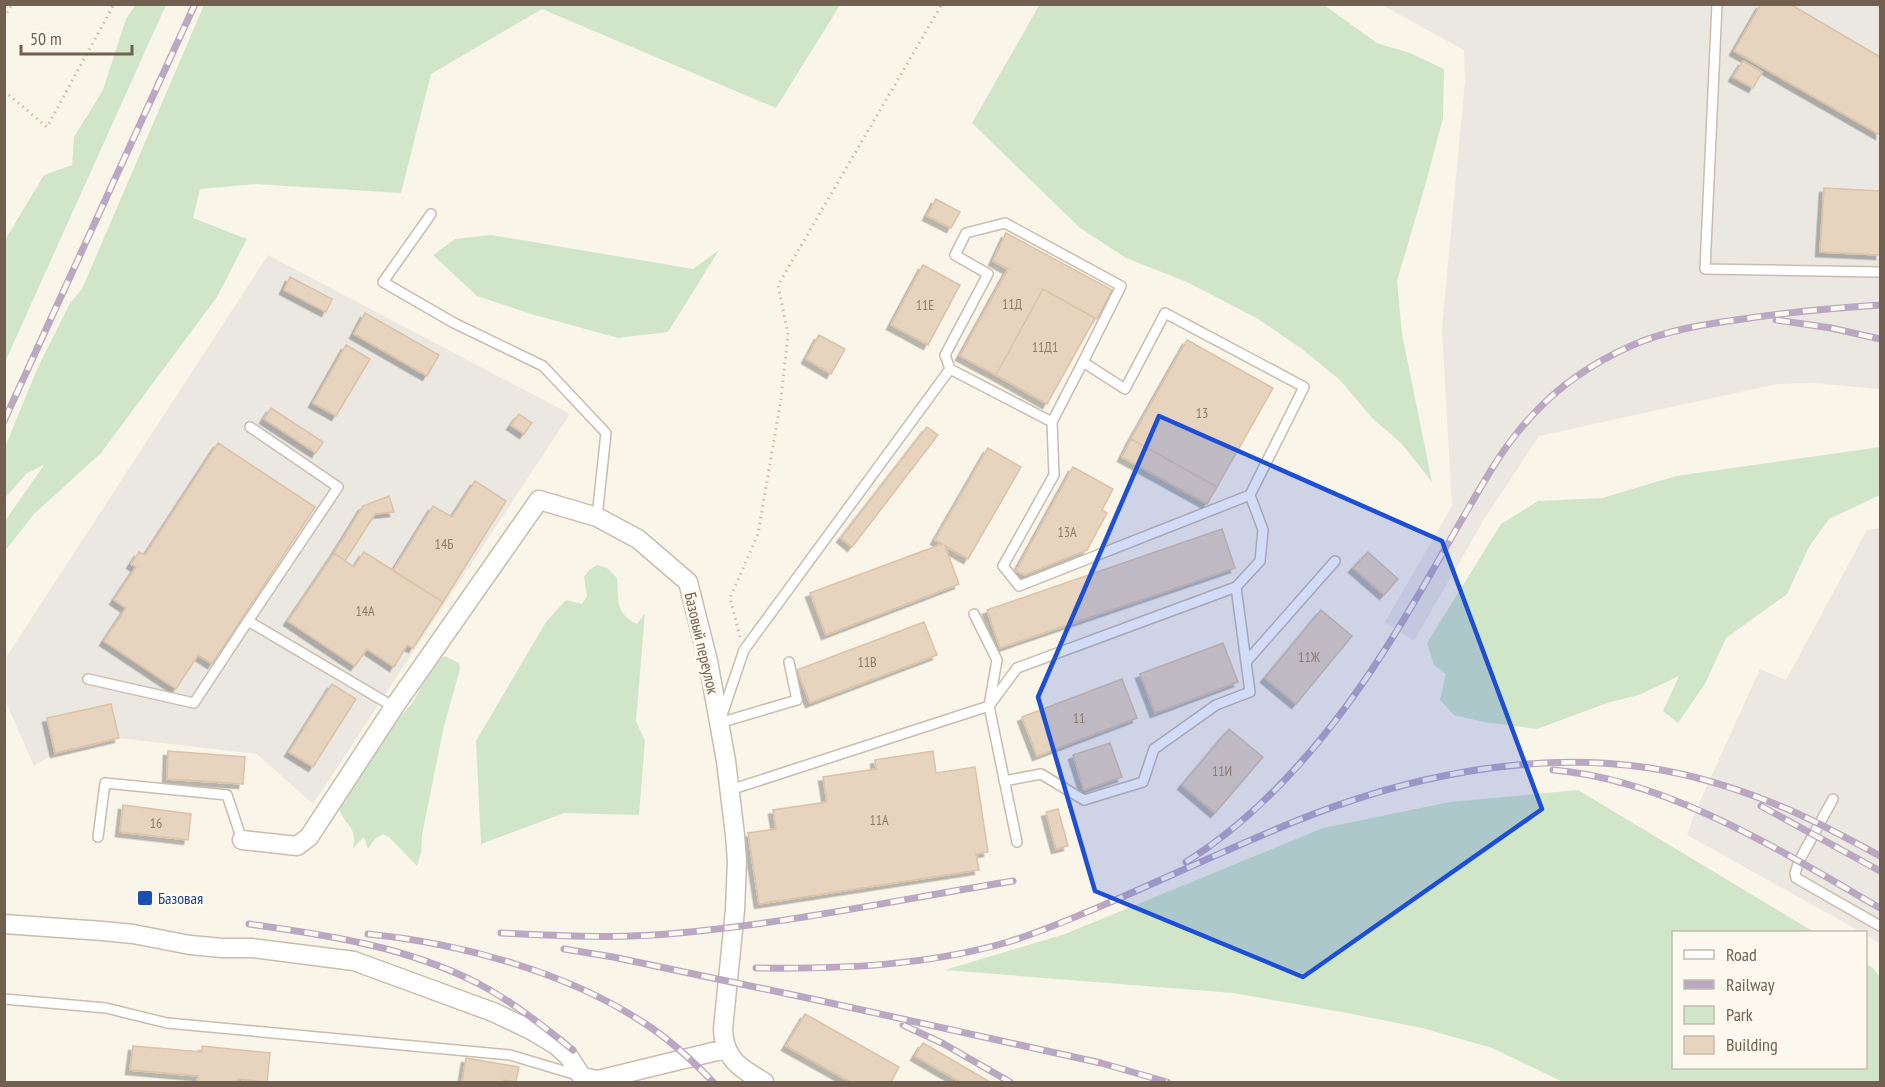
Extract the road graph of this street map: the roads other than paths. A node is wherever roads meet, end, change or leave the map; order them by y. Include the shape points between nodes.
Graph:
1 (1717, 4) edge
2 (432, 214) dead end
3 (1881, 272) edge
4 (1083, 362) junction
5 (950, 369) junction
6 (1052, 422) junction
7 (250, 427) dead end
8 (1250, 495) junction
9 (597, 517) junction
10 (1335, 561) dead end
11 (1236, 587) junction
12 (974, 614) dead end
13 (248, 621) junction
14 (789, 662) dead end
15 (1246, 662) junction
16 (88, 679) dead end
17 (989, 706) junction
18 (394, 707) junction
19 (719, 723) junction
20 (1004, 781) junction
21 (730, 790) junction
22 (1833, 799) dead end
23 (98, 837) dead end
24 (242, 840) joint
25 (1017, 842) dead end
26 (4, 924) edge
27 (1881, 926) edge
28 (4, 999) edge
29 (726, 1049) junction
30 (593, 1080) edge
31 (764, 1083) edge

1 - 3 lane via 1705,268
2 - 9 lane via 383,282 454,323 543,366 606,434
4 - 5 lane via 1121,286 1005,223 966,233 955,255 988,274 945,355
4 - 6 lane
4 - 8 lane via 1125,389 1165,313 1304,387
5 - 6 lane
5 - 19 lane via 744,650
6 - 8 lane via 1054,476 1004,566 1019,586
7 - 13 lane via 338,487
8 - 11 lane via 1263,530 1260,561
9 - 18 street, Базовый переулок via 539,500
9 - 19 street, Базовый переулок via 638,539 688,582
10 - 15 lane
11 - 15 lane
11 - 17 lane via 1017,669
12 - 17 lane via 997,660
13 - 16 lane via 194,703
13 - 18 lane
14 - 19 lane via 797,700
15 - 20 lane via 1250,692 1216,705 1154,749 1143,782 1084,800 1041,774
17 - 20 lane
17 - 21 lane
18 - 24 street, Базовый переулок via 309,837 297,846
19 - 21 street, Базовый переулок
20 - 25 lane
21 - 29 street, Базовый переулок via 737,861 723,1029
22 - 27 lane via 1799,861 1796,878
23 - 24 lane via 105,783 227,795
26 - 30 street via 133,934 190,945 252,948 354,961 531,1030 556,1045
28 - 30 lane via 106,1008 167,1023 510,1055
29 - 30 street
29 - 31 street via 737,1063

